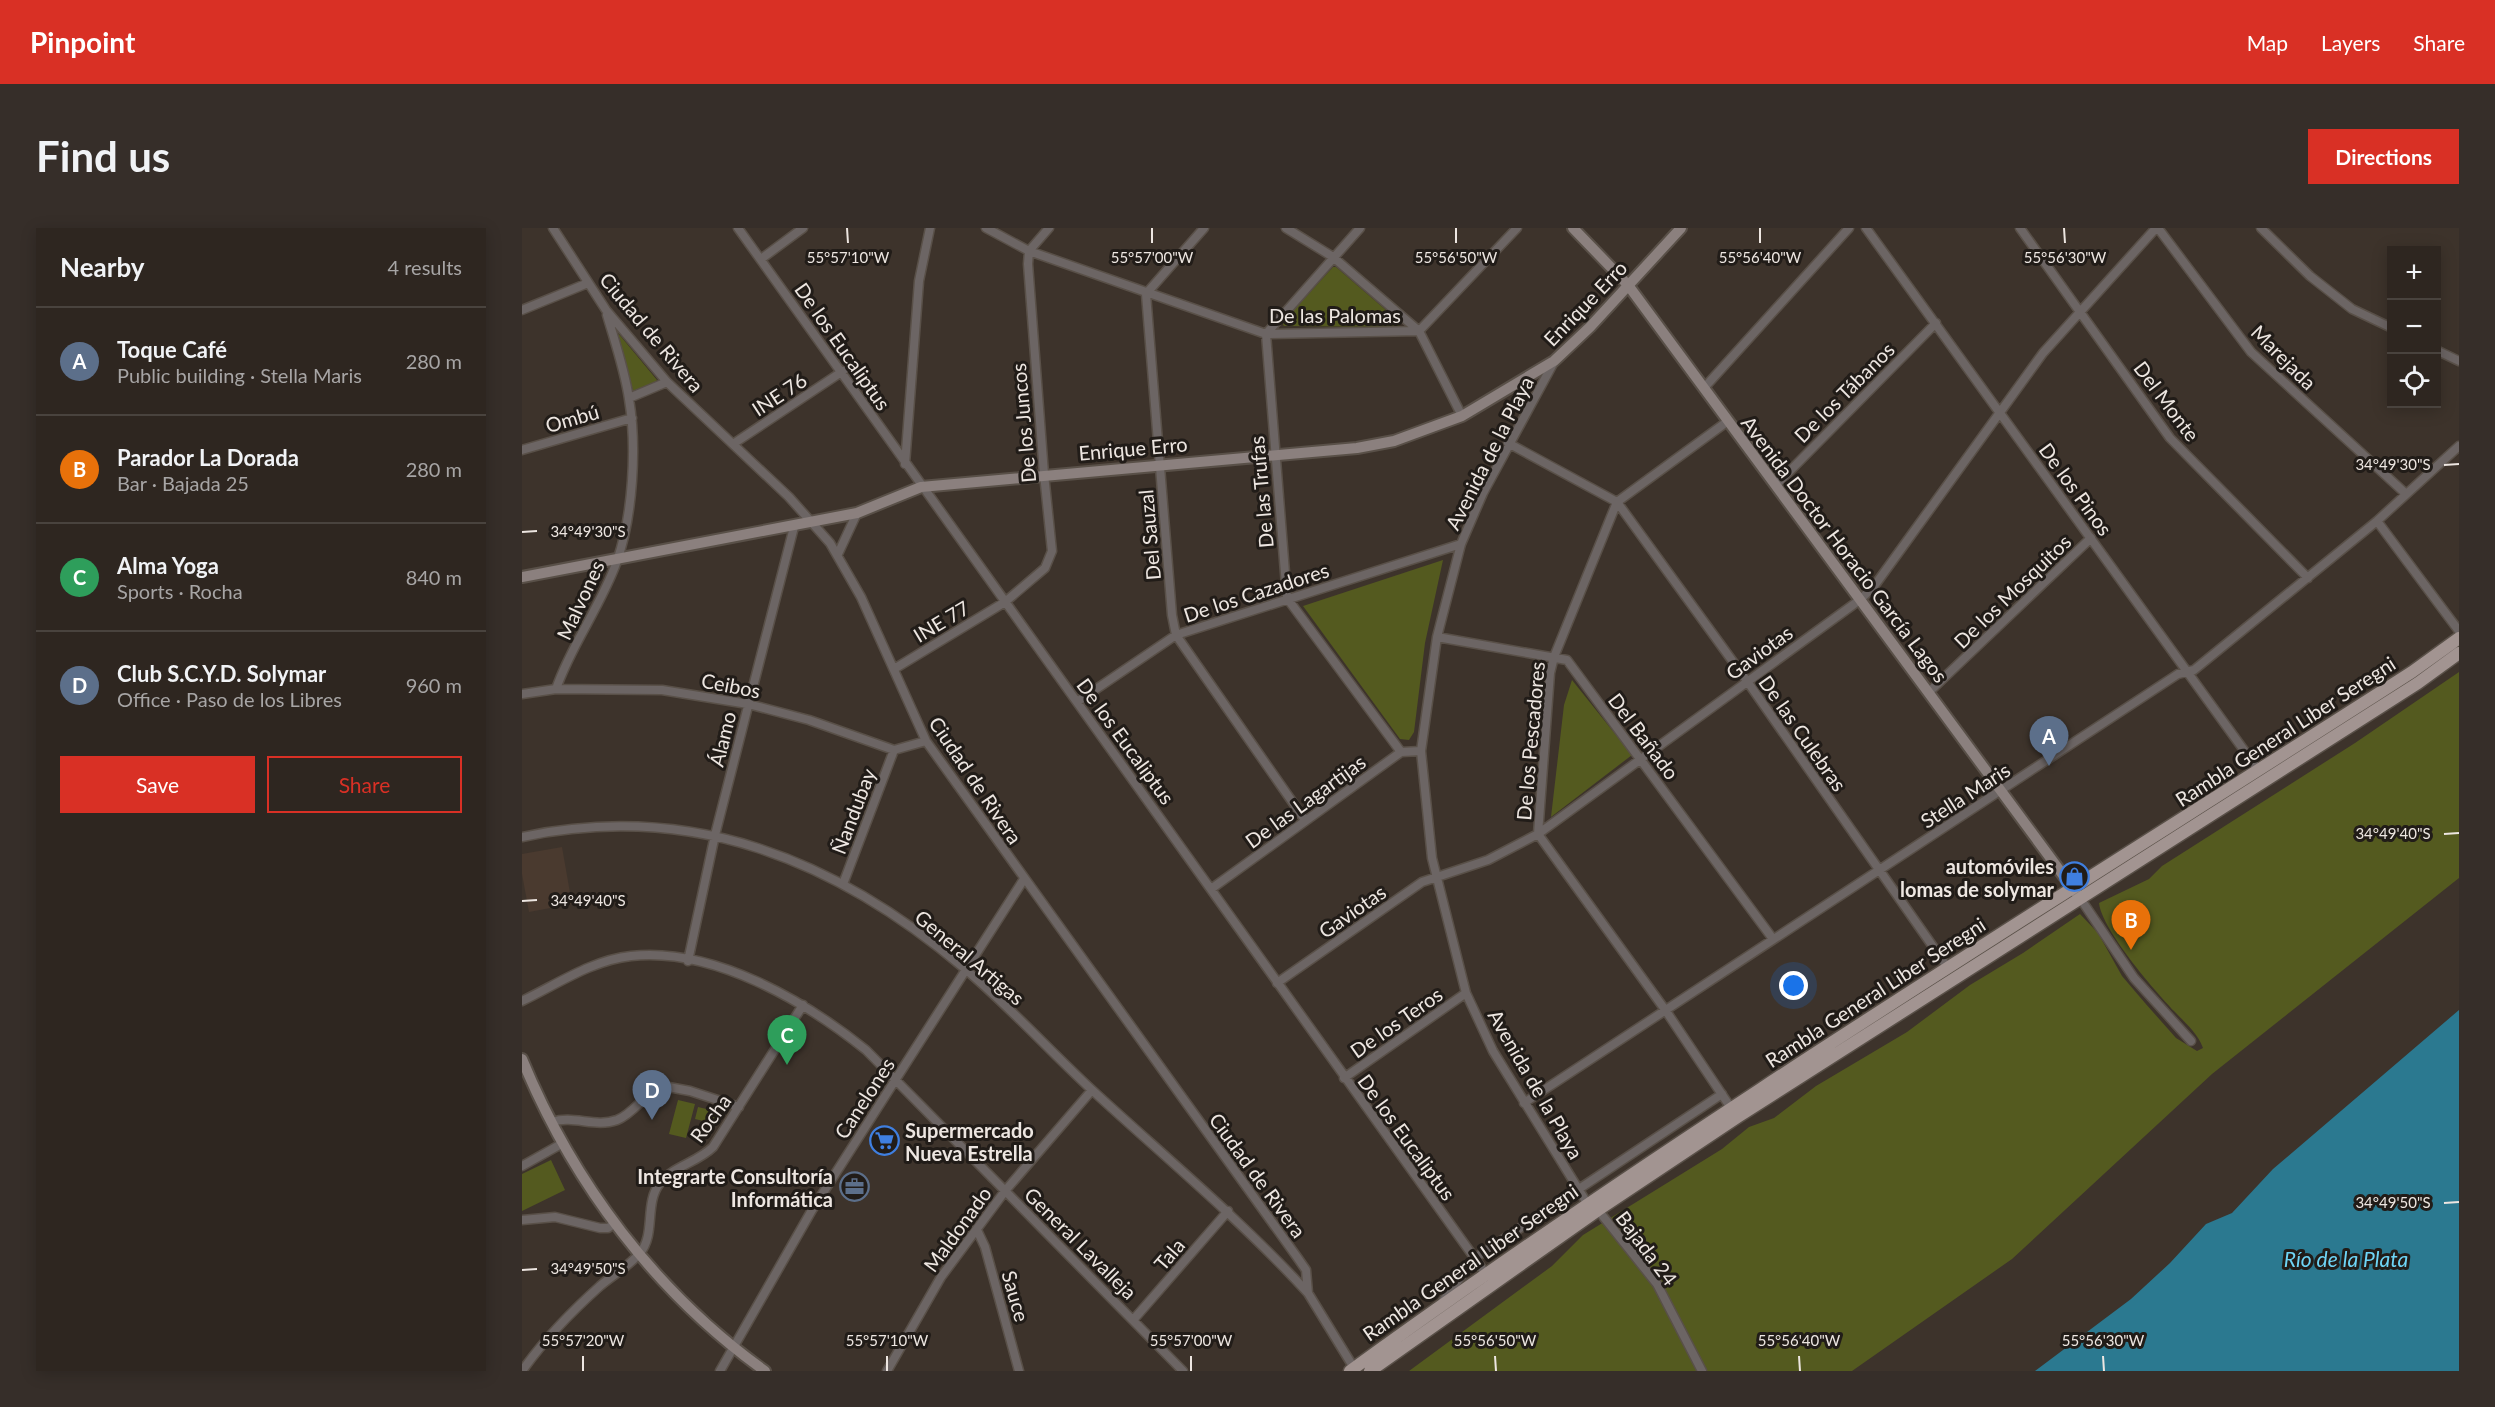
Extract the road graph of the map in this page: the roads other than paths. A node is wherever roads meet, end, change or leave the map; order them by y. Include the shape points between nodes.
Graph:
1 (553, 228) edge
2 (738, 228) edge
3 (803, 228) edge
4 (930, 228) edge
5 (986, 228) edge
6 (1049, 228) edge
7 (1204, 228) edge
8 (1286, 228) edge
9 (1360, 228) edge
10 (1517, 228) edge
11 (1573, 228) edge
12 (1681, 228) edge
13 (1849, 228) edge
14 (1866, 228) edge
15 (2020, 228) edge
16 (2157, 228) edge
17 (2261, 228) edge
18 (1029, 251) junction
19 (1333, 257) junction
20 (761, 259) junction
21 (588, 283) junction
22 (1628, 285) junction
23 (1146, 294) junction
24 (522, 310) edge
25 (606, 310) junction
26 (2080, 310) junction
27 (1936, 323) junction
28 (2387, 326) edge
29 (1419, 331) junction
30 (1266, 334) junction
31 (2441, 352) edge
32 (1554, 361) junction
33 (2459, 361) edge
34 (843, 371) junction
35 (667, 382) junction
36 (1704, 388) junction
37 (629, 398) junction
38 (2001, 412) junction
39 (1462, 416) junction
40 (632, 418) junction
41 (1728, 421) junction
42 (1508, 443) junction
43 (733, 444) junction
44 (2459, 446) edge
45 (522, 450) edge
46 (1274, 454) junction
47 (1159, 464) junction
48 (905, 465) junction
49 (1044, 474) junction
50 (1776, 485) junction
51 (921, 487) junction
52 (2405, 494) junction
53 (1617, 502) junction
54 (857, 513) junction
55 (2377, 521) junction
56 (814, 523) junction
57 (794, 527) junction
58 (2091, 538) junction
59 (1461, 544) junction
60 (838, 554) junction
61 (617, 560) junction
62 (522, 577) edge
63 (2308, 578) junction
64 (1287, 598) junction
65 (1861, 599) junction
66 (1005, 602) junction
67 (2459, 631) edge
68 (1176, 635) junction
69 (1437, 637) junction
70 (2459, 638) edge
71 (2459, 653) edge
72 (1554, 657) junction
73 (894, 669) junction
74 (2187, 672) junction
75 (1747, 681) junction
76 (556, 689) junction
77 (1929, 692) junction
78 (522, 694) edge
79 (1077, 702) junction
80 (748, 704) junction
81 (926, 741) junction
82 (894, 750) junction
83 (1421, 751) junction
84 (1401, 752) junction
85 (1641, 759) junction
86 (2259, 771) junction
87 (2003, 791) junction
88 (1305, 820) junction
89 (1538, 834) junction
90 (715, 835) junction
91 (522, 837) edge
92 (1879, 870) junction
93 (1435, 876) junction
94 (1024, 879) junction
95 (843, 884) junction
96 (1211, 889) junction
97 (2077, 893) junction
98 (1773, 939) junction
99 (688, 961) junction
100 (1948, 968) junction
101 (966, 969) junction
102 (1277, 983) junction
103 (1466, 993) junction
104 (522, 1001) edge
105 (803, 1005) junction
106 (1666, 1011) junction
107 (2191, 1041) dead end
108 (522, 1059) edge
109 (1344, 1078) junction
110 (895, 1080) junction
111 (1092, 1090) junction
112 (1722, 1094) junction
113 (1524, 1103) junction
114 (739, 1107) junction
115 (1731, 1108) junction
116 (552, 1122) junction
117 (563, 1143) junction
118 (522, 1166) edge
119 (1578, 1189) junction
120 (1005, 1191) junction
121 (1593, 1206) junction
122 (1228, 1211) junction
123 (522, 1220) edge
124 (614, 1224) junction
125 (977, 1230) junction
126 (639, 1254) junction
127 (1475, 1258) junction
128 (1486, 1274) junction
129 (1308, 1293) junction
130 (1437, 1309) junction
131 (1134, 1319) junction
132 (732, 1347) junction
133 (1352, 1369) edge
134 (522, 1371) edge
135 (720, 1371) edge
136 (765, 1371) edge
137 (886, 1371) edge
138 (1019, 1371) edge
139 (1184, 1371) edge
140 (1370, 1371) edge
141 (1702, 1371) edge

1 - 21 street, Ciudad de Rivera
2 - 20 street, De los Eucaliptus
3 - 20 street
4 - 48 street via 920,281
5 - 18 street, De las Palomas
6 - 18 street
7 - 23 street
8 - 19 street
9 - 19 street
10 - 29 street, De las Palomas
11 - 22 street, Avenida Doctor Horacio García Lagos
12 - 22 street, Enrique Erro
13 - 36 street
14 - 27 street, De los Pinos
15 - 26 street, Del Monte
16 - 26 street, Gaviotas
16 - 52 street, Marejada via 2251,352
17 - 28 street via 2310,276 2352,309
18 - 23 street, De las Palomas
18 - 49 street, De los Juncos
19 - 29 street
19 - 30 street
20 - 34 street, De los Eucaliptus
21 - 24 street
21 - 25 street, Ciudad de Rivera
22 - 32 street, Enrique Erro
22 - 36 street, Avenida Doctor Horacio García Lagos
23 - 30 street, De las Palomas
23 - 47 street, Del Sauzal
25 - 35 street, Ciudad de Rivera
25 - 37 street, Malvones
26 - 38 street, Gaviotas
26 - 63 street, Del Monte via 2170,438
27 - 38 street, De los Pinos
27 - 50 street, De los Tábanos
29 - 30 street, De las Palomas
29 - 39 street
30 - 46 street, De las Trufas
31 - 33 street
32 - 39 street, Enrique Erro
32 - 42 street, Avenida de la Playa
34 - 43 street, INE 76
34 - 48 street, De los Eucaliptus
35 - 37 street
35 - 43 street, Ciudad de Rivera
36 - 41 street, Avenida Doctor Horacio García Lagos
37 - 40 street, Malvones
38 - 58 street, De los Pinos
38 - 65 street, Gaviotas
39 - 46 street, Enrique Erro via 1394,441
40 - 45 street, Ombú
40 - 61 street, Malvones via 631,482
41 - 50 street, Avenida Doctor Horacio García Lagos
41 - 53 street
42 - 53 street, De las Culebras
42 - 59 street, Avenida de la Playa
43 - 56 street, Ciudad de Rivera
44 - 52 street, Stella Maris
46 - 47 street, Enrique Erro
46 - 64 street, De las Trufas
47 - 49 street, Enrique Erro
47 - 68 street, Del Sauzal
48 - 51 street, De los Eucaliptus
49 - 51 street, Enrique Erro
49 - 66 street, De los Juncos via 1050,559 1046,568
50 - 65 street, Avenida Doctor Horacio García Lagos
51 - 54 street, Enrique Erro
51 - 66 street, De los Eucaliptus
52 - 55 street, Stella Maris
53 - 72 street, De los Pescadores
53 - 75 street, De las Culebras
54 - 56 street, Enrique Erro
54 - 60 street
55 - 63 street, Stella Maris
55 - 67 street
56 - 57 street, Enrique Erro
56 - 60 street, Ciudad de Rivera
57 - 61 street, Enrique Erro
57 - 80 street, Álamo
58 - 74 street, De los Pinos
58 - 77 street, De los Mosquitos
59 - 64 street, De los Cazadores
59 - 69 street, Avenida de la Playa
60 - 73 street, Ciudad de Rivera
61 - 62 street, Enrique Erro
61 - 76 street, Malvones
63 - 74 street, Stella Maris
64 - 68 street, De los Cazadores
64 - 84 street
65 - 75 street, Gaviotas
65 - 77 street, Avenida Doctor Horacio García Lagos
66 - 73 street, INE 77
66 - 79 street, De los Eucaliptus
68 - 79 street, De los Cazadores
68 - 88 street, Del Sauzal
69 - 72 street, Del Bañado
69 - 83 street, Avenida de la Playa
70 - 86 main road, Rambla General Liber Seregni
71 - 97 main road, Rambla General Liber Seregni via 2409,689
72 - 85 street, Del Bañado via 1567,660
72 - 89 street, De los Pescadores
73 - 81 street, Ciudad de Rivera
74 - 86 street, De los Pinos
74 - 87 street, Stella Maris via 2178,674
75 - 85 street, Gaviotas
75 - 92 street, De las Culebras
76 - 78 street, Ceibos
76 - 80 street, Ceibos via 662,690
77 - 87 street, Avenida Doctor Horacio García Lagos
79 - 96 street, De los Eucaliptus
80 - 82 street, Ceibos via 809,720
80 - 90 street, Álamo
81 - 82 street
81 - 94 street, Ciudad de Rivera
82 - 95 street, Ñandubay
83 - 84 street
83 - 93 street, Avenida de la Playa
84 - 88 street, De las Lagartijas
85 - 89 street, Gaviotas
85 - 98 street, Del Bañado
86 - 97 main road, Rambla General Liber Seregni
87 - 92 street, Stella Maris
87 - 97 street, Avenida Doctor Horacio García Lagos
88 - 96 street, De las Lagartijas
89 - 93 street, Gaviotas via 1488,860
89 - 106 street, De los Pescadores
90 - 91 street, General Artigas via 664,827 617,826 573,827
90 - 95 street, General Artigas via 816,870
90 - 99 street, Álamo
92 - 98 street, Stella Maris
92 - 100 street, De las Culebras
93 - 102 street, Gaviotas
93 - 103 street, Avenida de la Playa
94 - 101 street, Canelones
94 - 129 street, Ciudad de Rivera via 1297,1257 1305,1270
95 - 101 street, General Artigas via 928,939
96 - 102 street, De los Eucaliptus
97 - 100 main road, Rambla General Liber Seregni
97 - 107 street via 2134,978
97 - 121 main road, Rambla General Liber Seregni
98 - 106 street, Stella Maris
99 - 104 street, General Lavalleja via 630,956 597,964
99 - 105 street, General Lavalleja via 749,978
100 - 115 main road, Rambla General Liber Seregni
101 - 110 street, Canelones
101 - 111 street, General Artigas
102 - 109 street, De los Eucaliptus
103 - 109 street, De los Teros
103 - 113 street, Avenida de la Playa via 1493,1051
105 - 110 street, General Lavalleja via 832,1022
105 - 114 street, Rocha
106 - 112 street, De los Pescadores
106 - 113 street, Stella Maris
108 - 116 street
109 - 127 street, De los Eucaliptus
110 - 120 street, General Lavalleja
110 - 132 street, Canelones via 812,1210
111 - 120 street, Maldonado
111 - 122 street, General Artigas
112 - 115 street, De los Pescadores
112 - 119 street
113 - 119 street, Avenida de la Playa
114 - 116 street via 663,1086 618,1119 602,1123 570,1119
114 - 126 street, Rocha via 702,1158 659,1183 648,1235
115 - 121 main road, Rambla General Liber Seregni
116 - 117 street
117 - 118 street
117 - 124 street
119 - 121 street, Avenida de la Playa
119 - 127 street
120 - 125 street, Maldonado
120 - 131 street, General Lavalleja
121 - 128 main road, Rambla General Liber Seregni
121 - 140 main road, Rambla General Liber Seregni
121 - 141 street, Bajada 24 via 1657,1284
122 - 129 street, General Artigas
122 - 131 street, Tala
123 - 124 street via 543,1216 600,1228
124 - 126 street
125 - 137 street, Maldonado via 941,1277
125 - 138 street, Sauce
126 - 132 street
126 - 134 street via 564,1321
127 - 128 street, De los Eucaliptus
127 - 130 street
128 - 130 main road, Rambla General Liber Seregni
129 - 133 street, Ciudad de Rivera
130 - 133 main road, Rambla General Liber Seregni
131 - 139 street, General Lavalleja
132 - 135 street, Canelones
132 - 136 street

